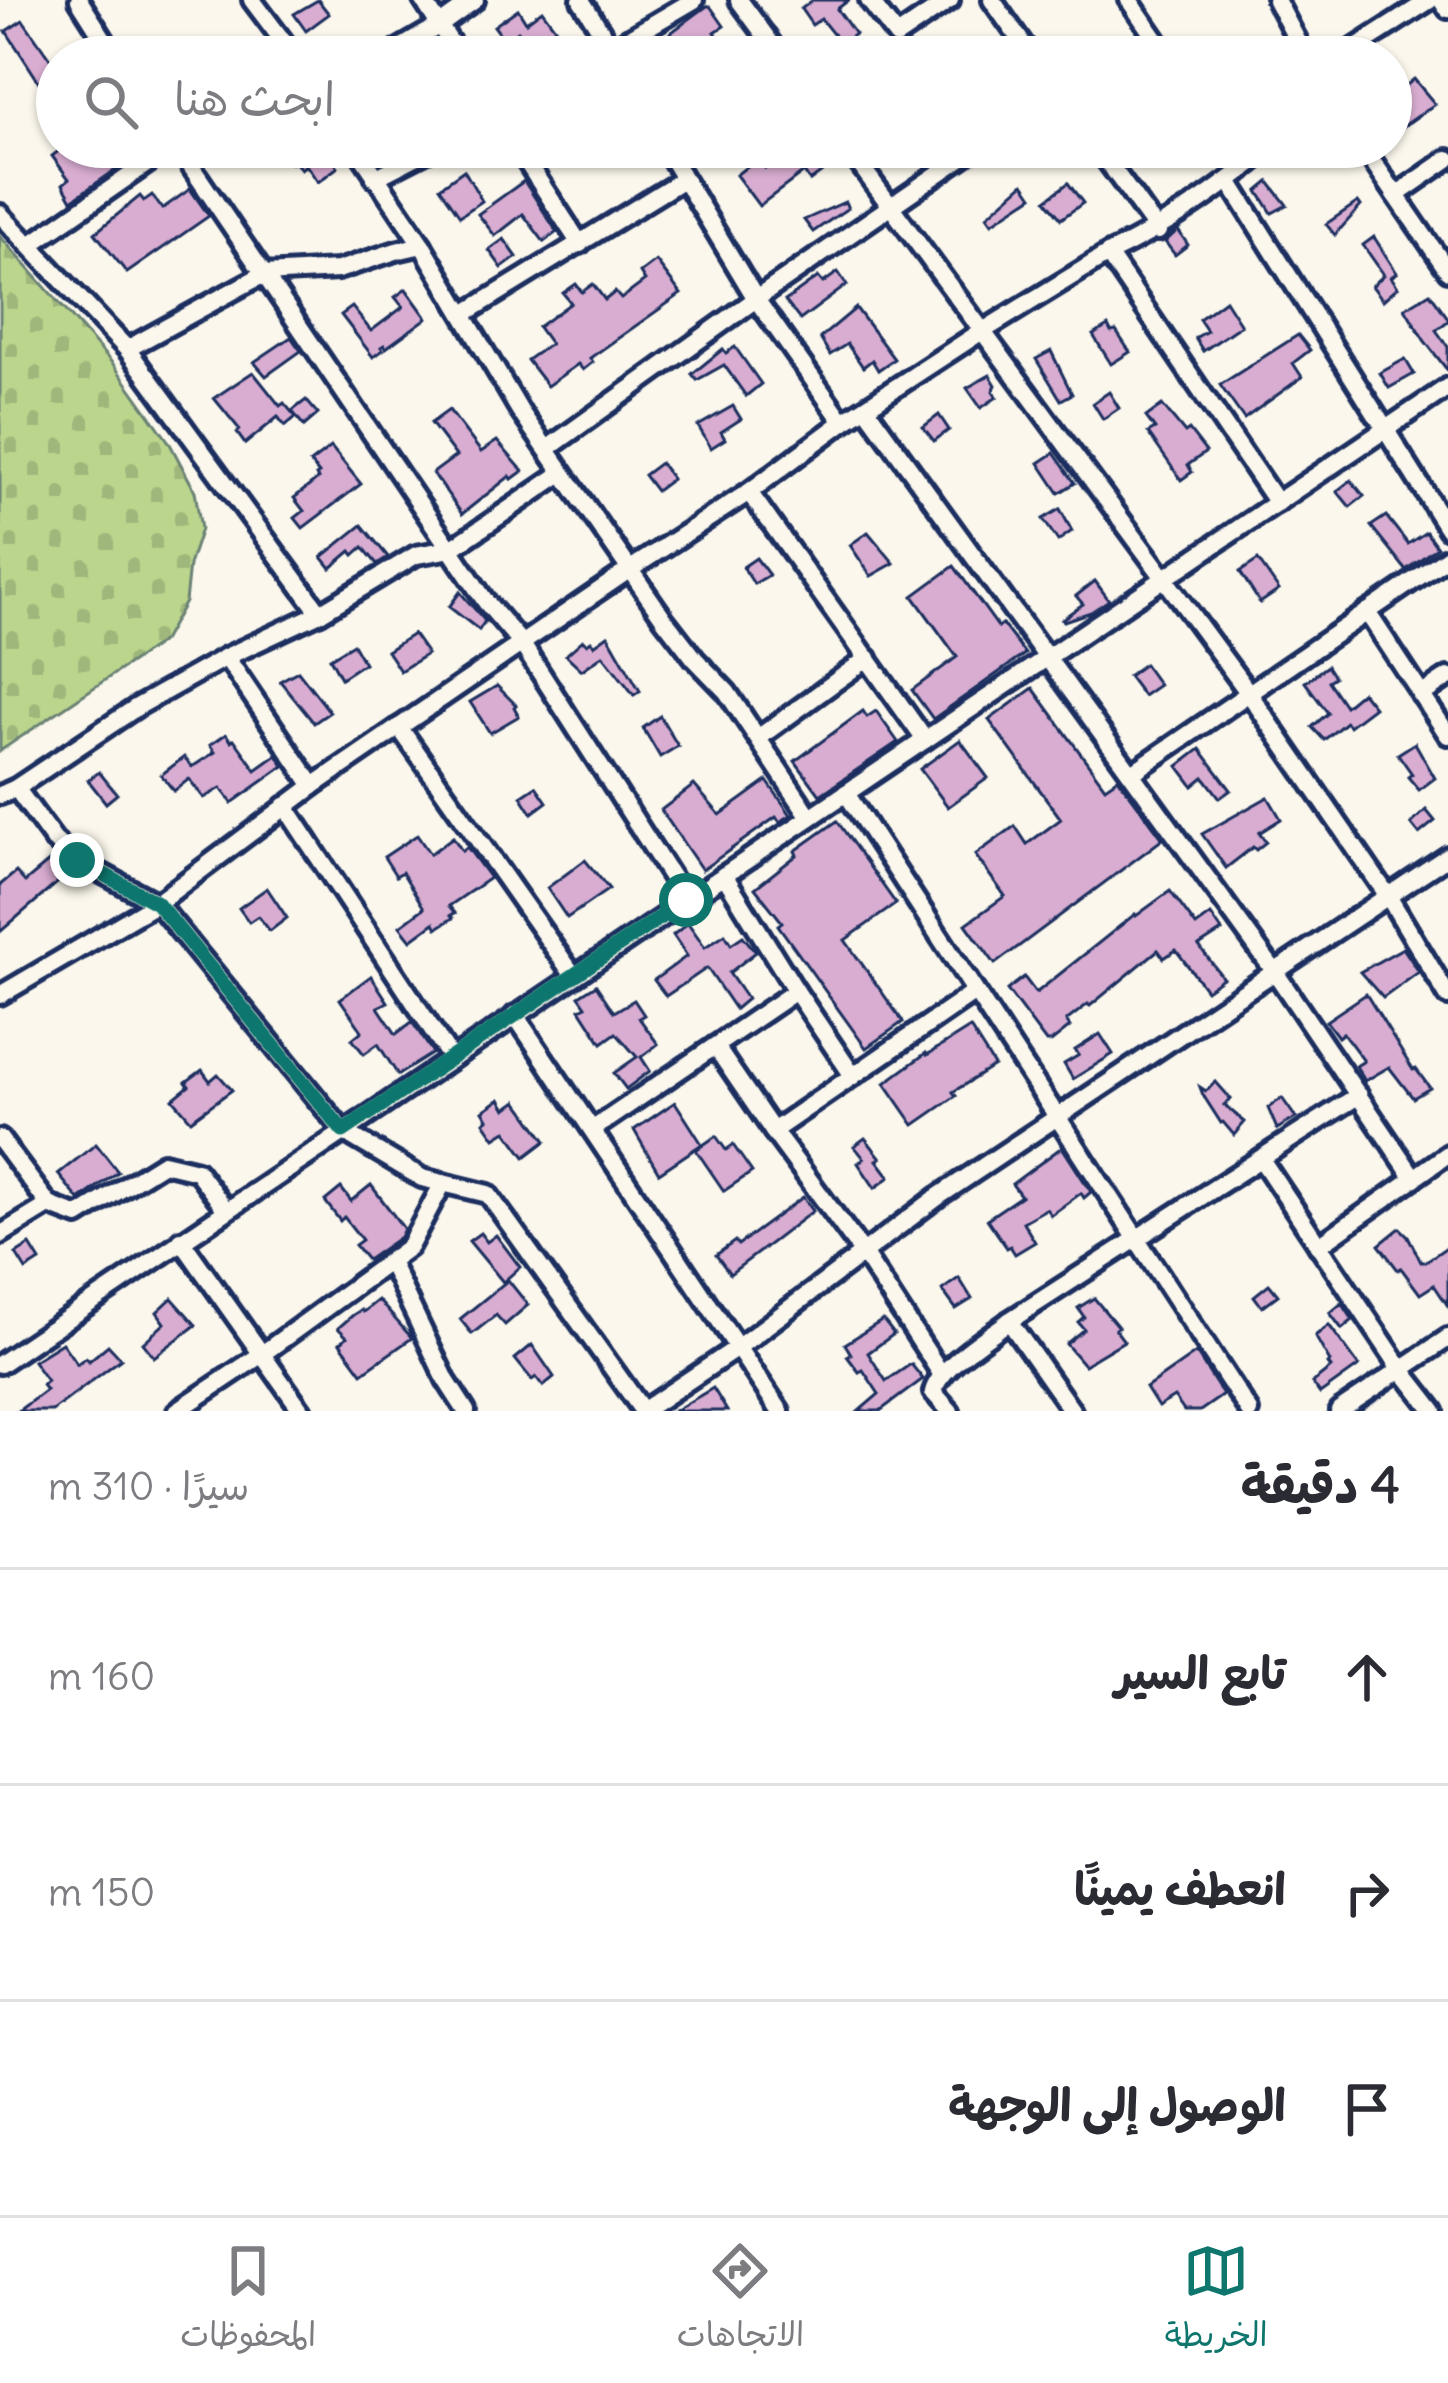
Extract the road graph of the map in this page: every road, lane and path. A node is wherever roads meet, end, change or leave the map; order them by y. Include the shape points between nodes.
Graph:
1 (79, 0) edge
2 (252, 0) edge
3 (423, 0) edge
4 (476, 0) edge
5 (581, 0) edge
6 (694, 0) edge
7 (739, 0) edge
8 (869, 0) edge
9 (950, 0) edge
10 (992, 0) edge
11 (1129, 0) edge
12 (1276, 0) edge
13 (1430, 0) edge
14 (1442, 0) edge
15 (1448, 9) edge
16 (440, 25) junction
17 (102, 36) edge
18 (279, 36) edge
19 (421, 36) edge
20 (447, 36) edge
21 (599, 36) edge
22 (637, 36) edge
23 (766, 36) edge
24 (1017, 36) edge
25 (1154, 36) edge
26 (1295, 36) edge
27 (1374, 36) edge
28 (1448, 159) edge
29 (141, 168) edge
30 (192, 168) edge
31 (369, 168) edge
32 (394, 168) edge
33 (531, 168) edge
34 (676, 168) edge
35 (863, 168) edge
36 (947, 168) edge
37 (1112, 168) edge
38 (1234, 168) edge
39 (1245, 168) edge
40 (1377, 168) edge
41 (1236, 175) junction
42 (375, 178) junction
43 (682, 180) junction
44 (1396, 195) junction
45 (892, 207) junction
46 (0, 214) edge
47 (1158, 230) junction
48 (580, 244) junction
49 (30, 245) junction
50 (422, 245) junction
51 (1108, 254) junction
52 (1448, 271) edge
53 (264, 274) junction
54 (756, 299) junction
55 (464, 314) junction
56 (982, 331) junction
57 (127, 349) junction
58 (1448, 387) edge
59 (866, 408) junction
60 (843, 422) junction
61 (1385, 430) junction
62 (547, 449) junction
63 (562, 473) junction
64 (749, 492) junction
65 (1277, 503) junction
66 (1448, 529) edge
67 (451, 549) junction
68 (1448, 557) edge
69 (629, 570) junction
70 (1165, 579) junction
71 (1367, 612) junction
72 (320, 613) junction
73 (522, 644) junction
74 (226, 657) junction
75 (868, 658) junction
76 (1048, 658) junction
77 (1448, 677) edge
78 (1248, 692) junction
79 (1421, 695) junction
80 (399, 727) junction
81 (1448, 735) edge
82 (758, 738) junction
83 (925, 740) junction
84 (1132, 773) junction
85 (314, 786) junction
86 (8, 792) edge
87 (846, 793) junction
88 (285, 806) junction
89 (810, 817) junction
90 (1448, 856) edge
91 (724, 874) junction
92 (1388, 896) junction
93 (686, 900) junction
94 (157, 903) junction
95 (1275, 972) junction
96 (574, 976) junction
97 (796, 991) junction
98 (975, 992) junction
99 (0, 995) edge
100 (1448, 996) edge
101 (515, 1016) junction
102 (715, 1046) junction
103 (451, 1058) junction
104 (853, 1076) junction
105 (1360, 1096) junction
106 (1057, 1118) junction
107 (593, 1129) junction
108 (343, 1131) junction
109 (773, 1131) junction
110 (0, 1139) edge
111 (1448, 1154) edge
112 (1261, 1159) junction
113 (1414, 1178) junction
114 (443, 1183) junction
115 (49, 1205) junction
116 (226, 1210) junction
117 (0, 1234) edge
118 (1137, 1239) junction
119 (181, 1240) junction
120 (1318, 1246) junction
121 (863, 1253) junction
122 (390, 1262) junction
123 (1009, 1321) junction
124 (1448, 1338) edge
125 (737, 1348) junction
126 (262, 1354) junction
127 (0, 1364) edge
128 (1402, 1370) junction
129 (942, 1375) junction
130 (1066, 1408) edge
131 (177, 1411) edge
132 (302, 1411) edge
133 (466, 1411) edge
134 (643, 1411) edge
135 (780, 1411) edge
136 (950, 1411) edge
137 (1249, 1411) edge
138 (1339, 1411) edge
139 (1433, 1411) edge

1 - 17 street
2 - 18 street
3 - 16 street
4 - 16 street
5 - 21 street
6 - 22 street
7 - 23 street
8 - 9 street via 897,36
10 - 24 street
11 - 25 street
12 - 26 street
13 - 27 street
14 - 15 street
16 - 19 street
16 - 20 street
28 - 44 street
29 - 49 street
30 - 53 street
31 - 42 street
32 - 42 street
33 - 48 street
34 - 43 street
35 - 45 street
36 - 45 street
37 - 47 street
38 - 41 street
39 - 41 street
40 - 44 street
41 - 47 street
41 - 61 street
42 - 50 street
43 - 48 street
43 - 54 street
44 - 52 street
45 - 54 street
45 - 56 street
46 - 49 street
47 - 51 street
48 - 55 street
49 - 57 street
50 - 53 street via 338,270
50 - 55 street
51 - 56 street
51 - 65 street
53 - 57 street
53 - 67 street
54 - 60 street
54 - 62 street
55 - 62 street
56 - 59 street
56 - 70 street
57 - 72 street
58 - 61 street
59 - 60 street
59 - 76 street
60 - 64 street
61 - 65 street
61 - 66 street
62 - 63 street
63 - 67 street
63 - 69 street
64 - 69 street
64 - 75 street
65 - 70 street
67 - 72 street via 416,555
67 - 73 street
68 - 71 street
69 - 73 street
69 - 82 street
70 - 76 street
70 - 78 street
71 - 78 street
71 - 79 street
72 - 74 street
73 - 80 street
73 - 93 street
74 - 85 street
74 - 86 street
75 - 82 street
75 - 83 street
76 - 83 street
76 - 84 street
77 - 79 street
78 - 84 street
78 - 92 street
79 - 81 street
80 - 85 street
80 - 96 street
82 - 89 street
83 - 87 street
84 - 95 street
85 - 88 street
86 - 94 street via 77,860
87 - 89 street
87 - 98 street
88 - 94 street
88 - 103 street
89 - 91 street
90 - 92 street
91 - 93 street
91 - 97 street
92 - 95 street
92 - 100 street
93 - 96 street
94 - 99 street
94 - 108 street
95 - 105 street
95 - 106 street
96 - 101 street
97 - 102 street
97 - 104 street
98 - 104 street
98 - 106 street
101 - 103 street
101 - 107 street
102 - 107 street
102 - 109 street
103 - 108 street
104 - 109 street
105 - 112 street
105 - 113 street
106 - 118 street
106 - 121 street
107 - 125 street
108 - 114 street
108 - 116 street
109 - 121 street
110 - 115 street
111 - 113 street
112 - 118 street
112 - 120 street
113 - 120 street
114 - 122 street via 409,1247
114 - 134 street via 488,1194
115 - 116 street via 78,1216 163,1163 197,1171
115 - 117 street
116 - 119 street
118 - 123 street
118 - 137 street
119 - 126 street
119 - 127 street
120 - 128 street
121 - 125 street
121 - 129 street
122 - 126 street
122 - 133 street
123 - 129 street
123 - 130 street
124 - 128 street
125 - 134 street
125 - 135 street
126 - 131 street
126 - 132 street
128 - 138 street
128 - 139 street
129 - 136 street via 933,1392

